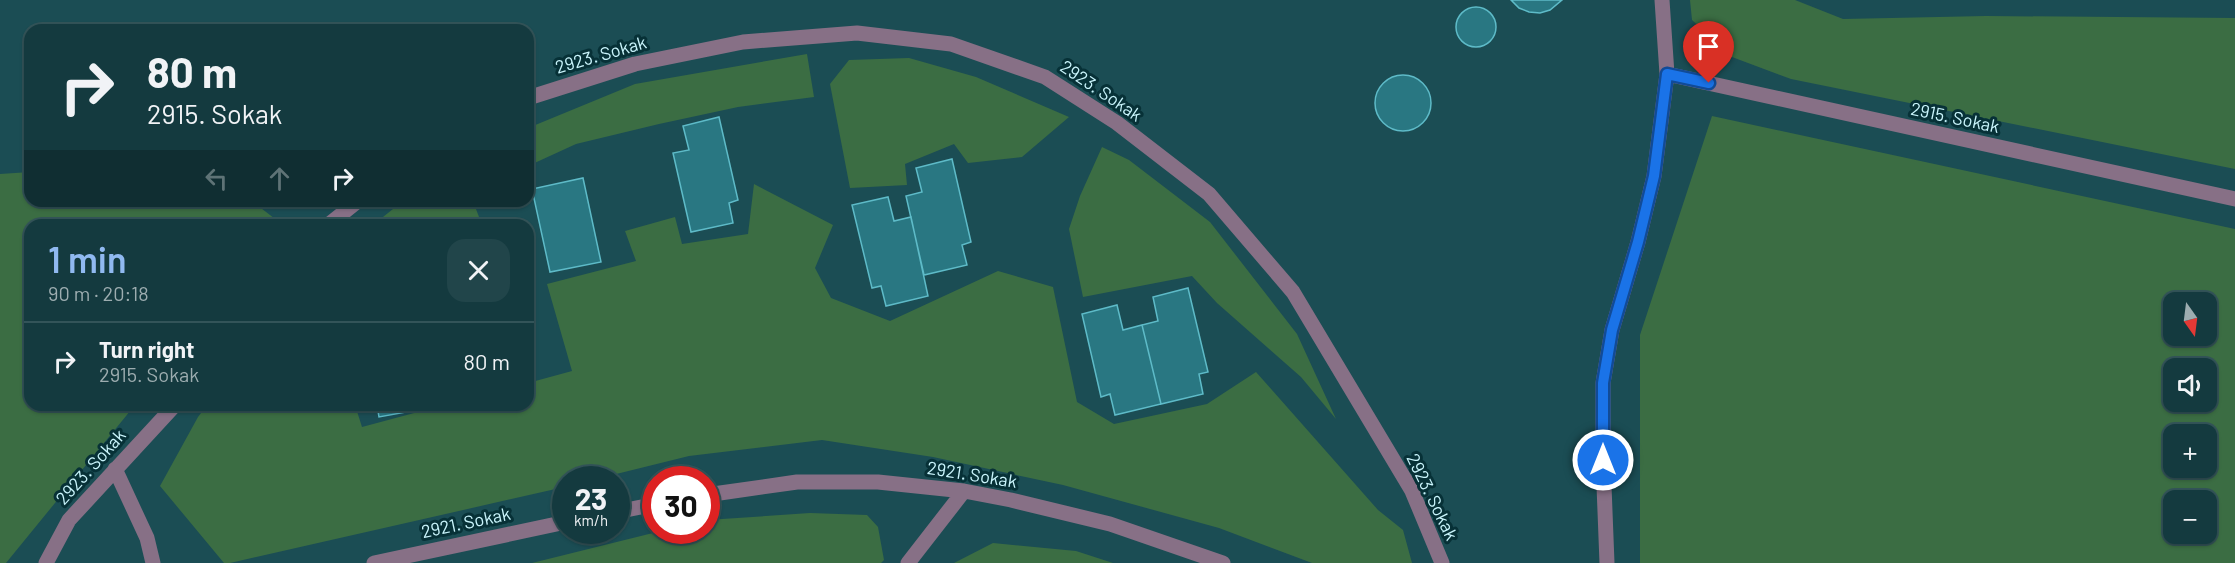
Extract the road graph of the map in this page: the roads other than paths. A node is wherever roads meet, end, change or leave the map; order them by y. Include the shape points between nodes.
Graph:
1 (1662, 0) edge
2 (1667, 74) junction
3 (534, 96) edge
4 (2235, 199) edge
5 (350, 207) edge
6 (336, 219) edge
7 (169, 411) edge
8 (115, 469) junction
9 (964, 491) junction
10 (720, 493) edge
11 (552, 525) edge
12 (46, 563) edge
13 (153, 563) edge
14 (374, 563) edge
15 (908, 563) edge
16 (1223, 563) edge
17 (1442, 563) edge
18 (1607, 563) edge

1 - 2 street
2 - 4 street, 2915. Sokak
2 - 18 street via 1654,176 1612,330 1603,383
3 - 17 street, 2923. Sokak via 635,64 732,44 857,33 951,44 1045,77 1117,123 1209,194 1293,292 1412,491
5 - 6 street
7 - 8 street, 2923. Sokak
8 - 12 street, 2923. Sokak via 69,520
8 - 13 street via 147,538
9 - 10 street, 2921. Sokak via 878,482 797,482
9 - 15 street
9 - 16 street, 2921. Sokak via 1110,524
11 - 14 street, 2921. Sokak

